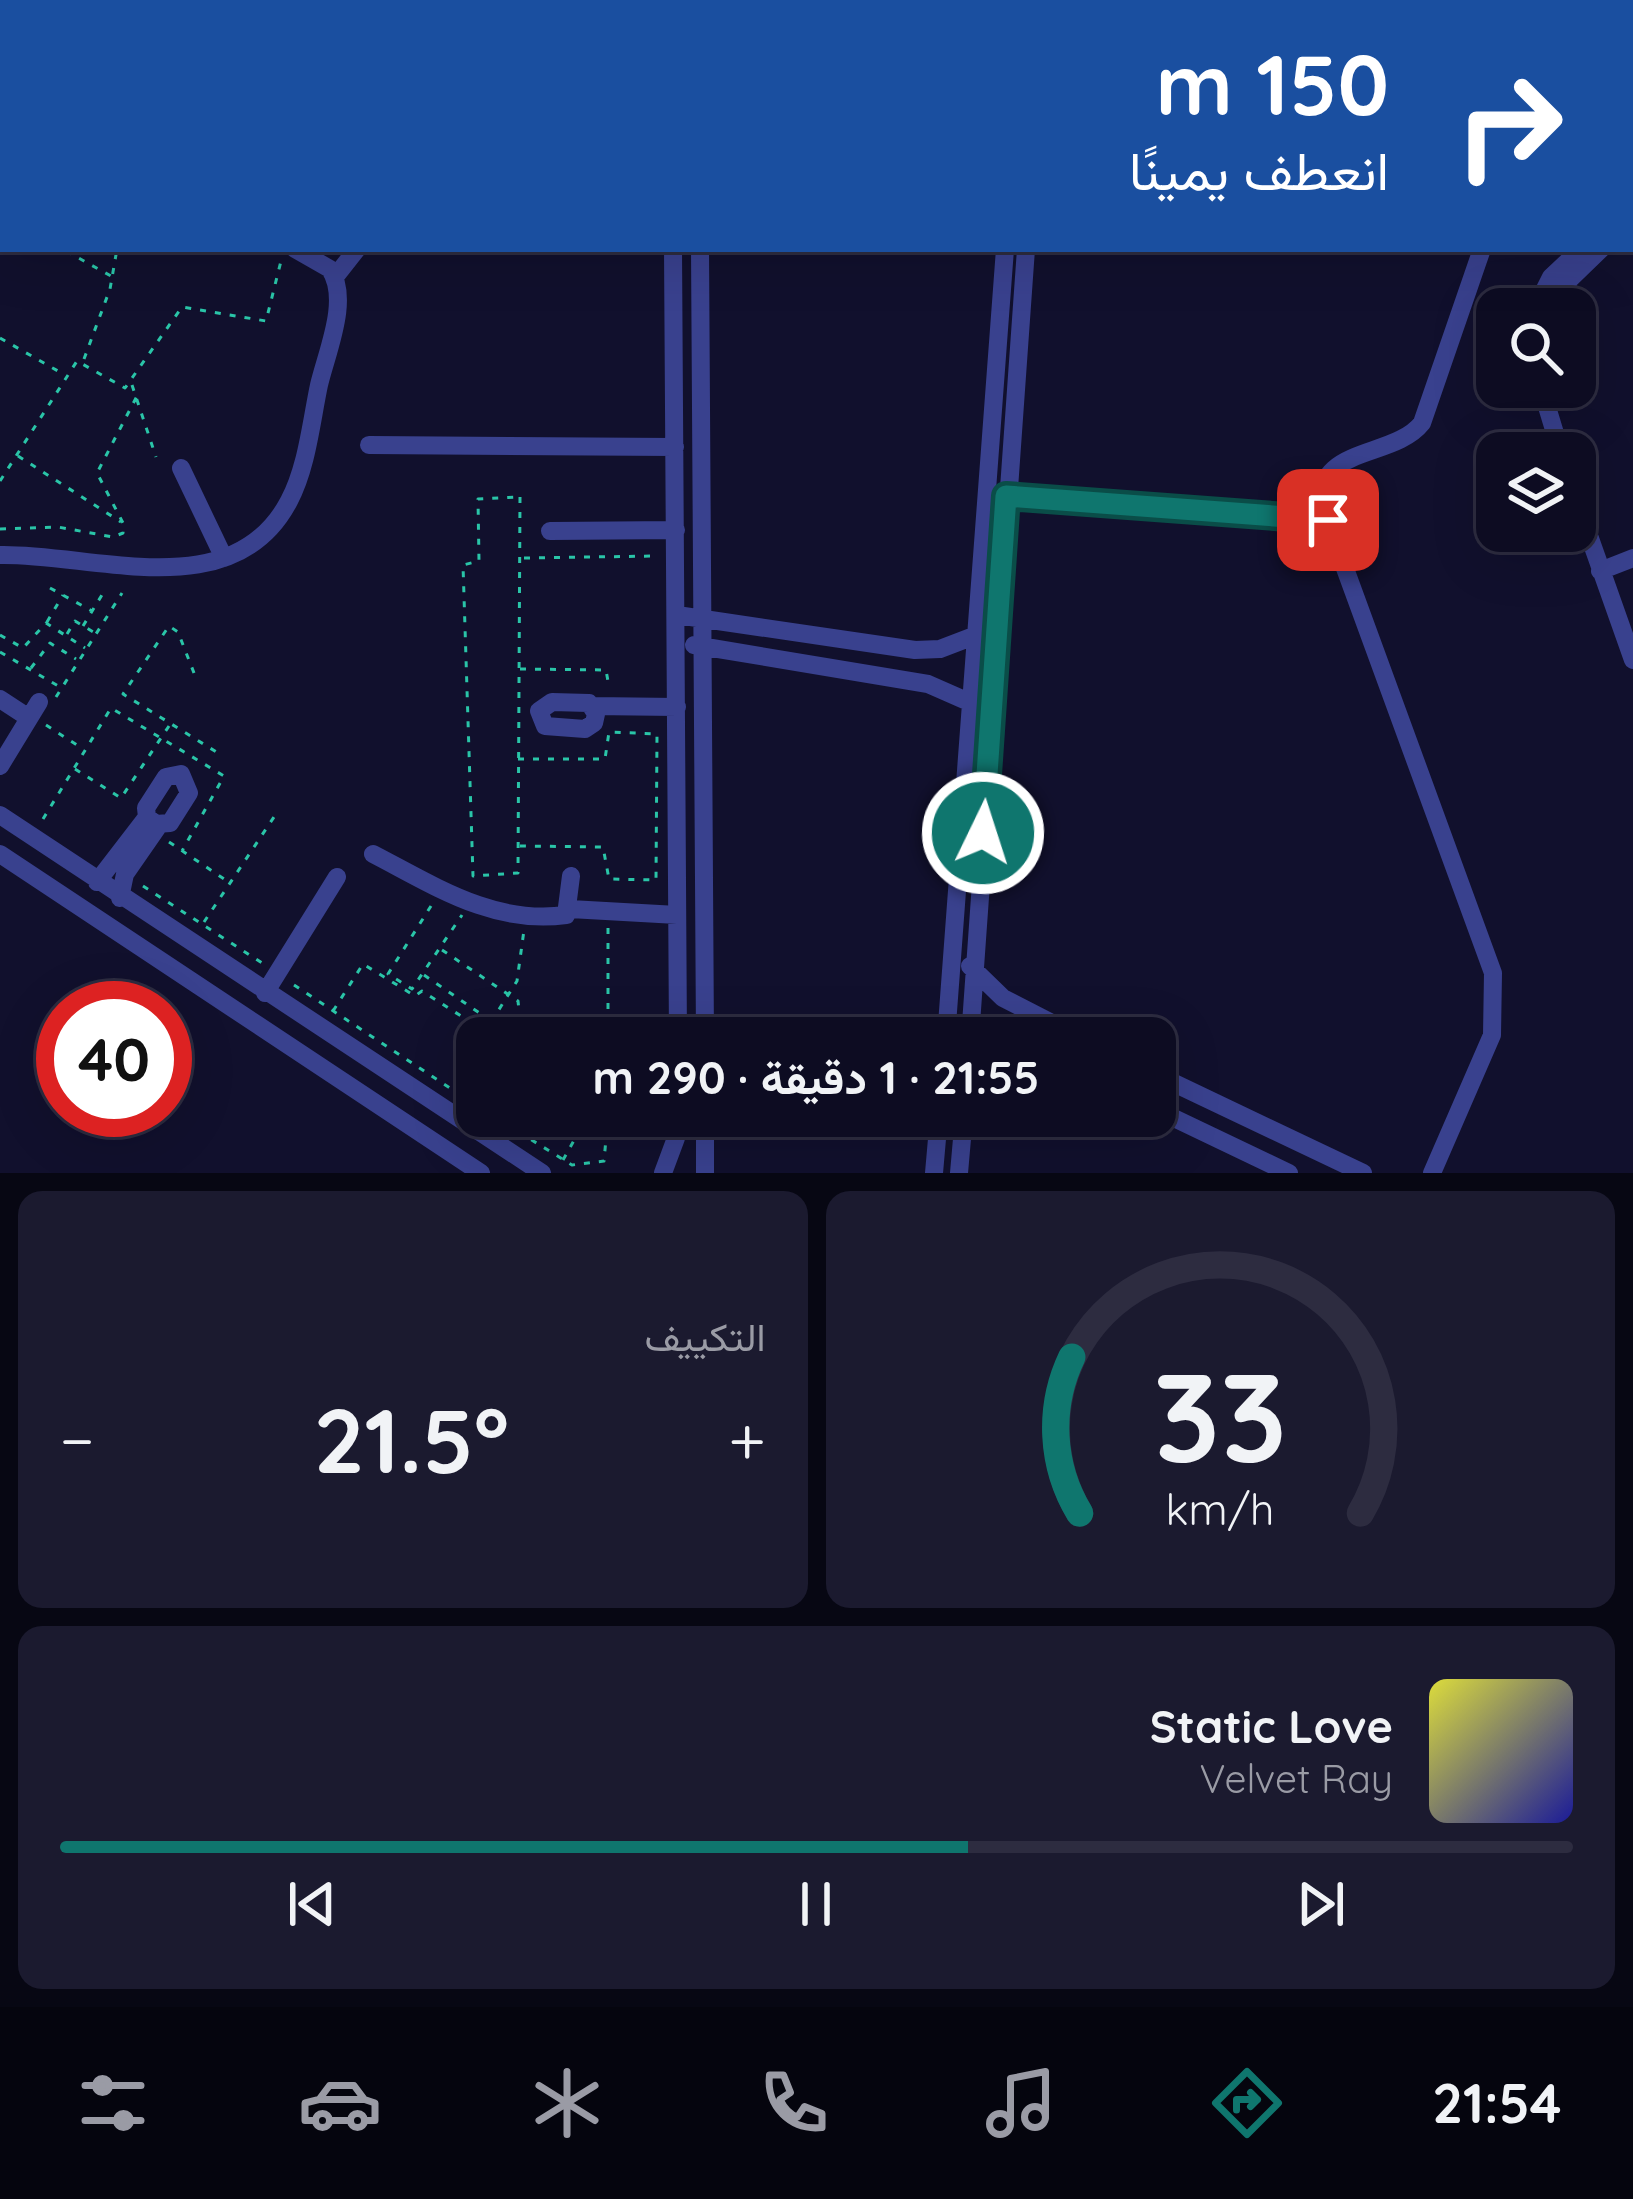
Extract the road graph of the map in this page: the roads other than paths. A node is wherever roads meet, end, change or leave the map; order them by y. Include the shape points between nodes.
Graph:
1 (301, 252) edge
2 (354, 252) edge
3 (673, 252) edge
4 (700, 252) edge
5 (1005, 252) edge
6 (1026, 252) edge
7 (1481, 252) edge
8 (1577, 252) edge
9 (1598, 252) edge
10 (335, 277) junction
11 (1545, 288) edge
12 (1565, 288) edge
13 (369, 445) dead end
14 (675, 447) junction
15 (181, 468) dead end
16 (1006, 496) junction
17 (1328, 520) junction
18 (676, 530) junction
19 (550, 531) dead end
20 (1594, 552) edge
21 (0, 555) edge
22 (224, 558) junction
23 (1633, 558) edge
24 (1600, 571) junction
25 (989, 589) junction
26 (677, 615) junction
27 (705, 619) junction
28 (974, 636) junction
29 (677, 642) junction
30 (706, 647) junction
31 (1633, 660) edge
32 (0, 699) edge
33 (970, 702) junction
34 (593, 714) dead end
35 (678, 715) junction
36 (0, 766) edge
37 (0, 815) edge
38 (0, 854) edge
39 (373, 854) dead end
40 (571, 876) dead end
41 (337, 877) dead end
42 (97, 881) junction
43 (120, 898) junction
44 (570, 904) junction
45 (677, 905) junction
46 (951, 949) junction
47 (974, 972) junction
48 (265, 993) junction
49 (678, 1017) edge
50 (705, 1017) edge
51 (947, 1017) edge
52 (971, 1017) edge
53 (1038, 1017) edge
54 (1176, 1084) edge
55 (1176, 1119) edge
56 (676, 1137) edge
57 (705, 1137) edge
58 (937, 1137) edge
59 (962, 1137) edge
60 (482, 1173) edge
61 (542, 1173) edge
62 (663, 1173) edge
63 (705, 1173) edge
64 (934, 1173) edge
65 (959, 1173) edge
66 (1289, 1173) edge
67 (1363, 1173) edge
68 (1432, 1173) edge

1 - 10 street
2 - 10 street
3 - 14 street
4 - 27 street
5 - 25 street
6 - 16 street
7 - 17 street via 1422,423 1400,442 1336,465 1322,491
8 - 11 street
9 - 12 street
10 - 22 street via 339,299 289,502 261,536
13 - 14 street
14 - 18 street
15 - 22 street
16 - 17 street
16 - 25 street
17 - 68 street via 1493,973 1496,1006 1481,1070
18 - 19 street
18 - 26 street
20 - 24 street
21 - 22 street via 164,569
23 - 24 street
24 - 31 street
25 - 28 street
25 - 47 street
26 - 27 street
26 - 29 street
27 - 28 street via 915,650
27 - 30 street
28 - 33 street
29 - 30 street
29 - 35 street
30 - 33 street via 928,684
30 - 50 street
32 - 36 street via 41,710
33 - 46 street
34 - 35 street
35 - 45 street
37 - 42 street
38 - 60 street
39 - 44 street via 470,904 526,917 562,916
40 - 44 street
41 - 48 street
42 - 43 street
42 - 43 street via 157,828 125,874
43 - 48 street
44 - 45 street
45 - 49 street
46 - 47 street
46 - 51 street
47 - 52 street
47 - 53 street
48 - 61 street
54 - 67 street
55 - 66 street
56 - 62 street
57 - 63 street
58 - 64 street
59 - 65 street

